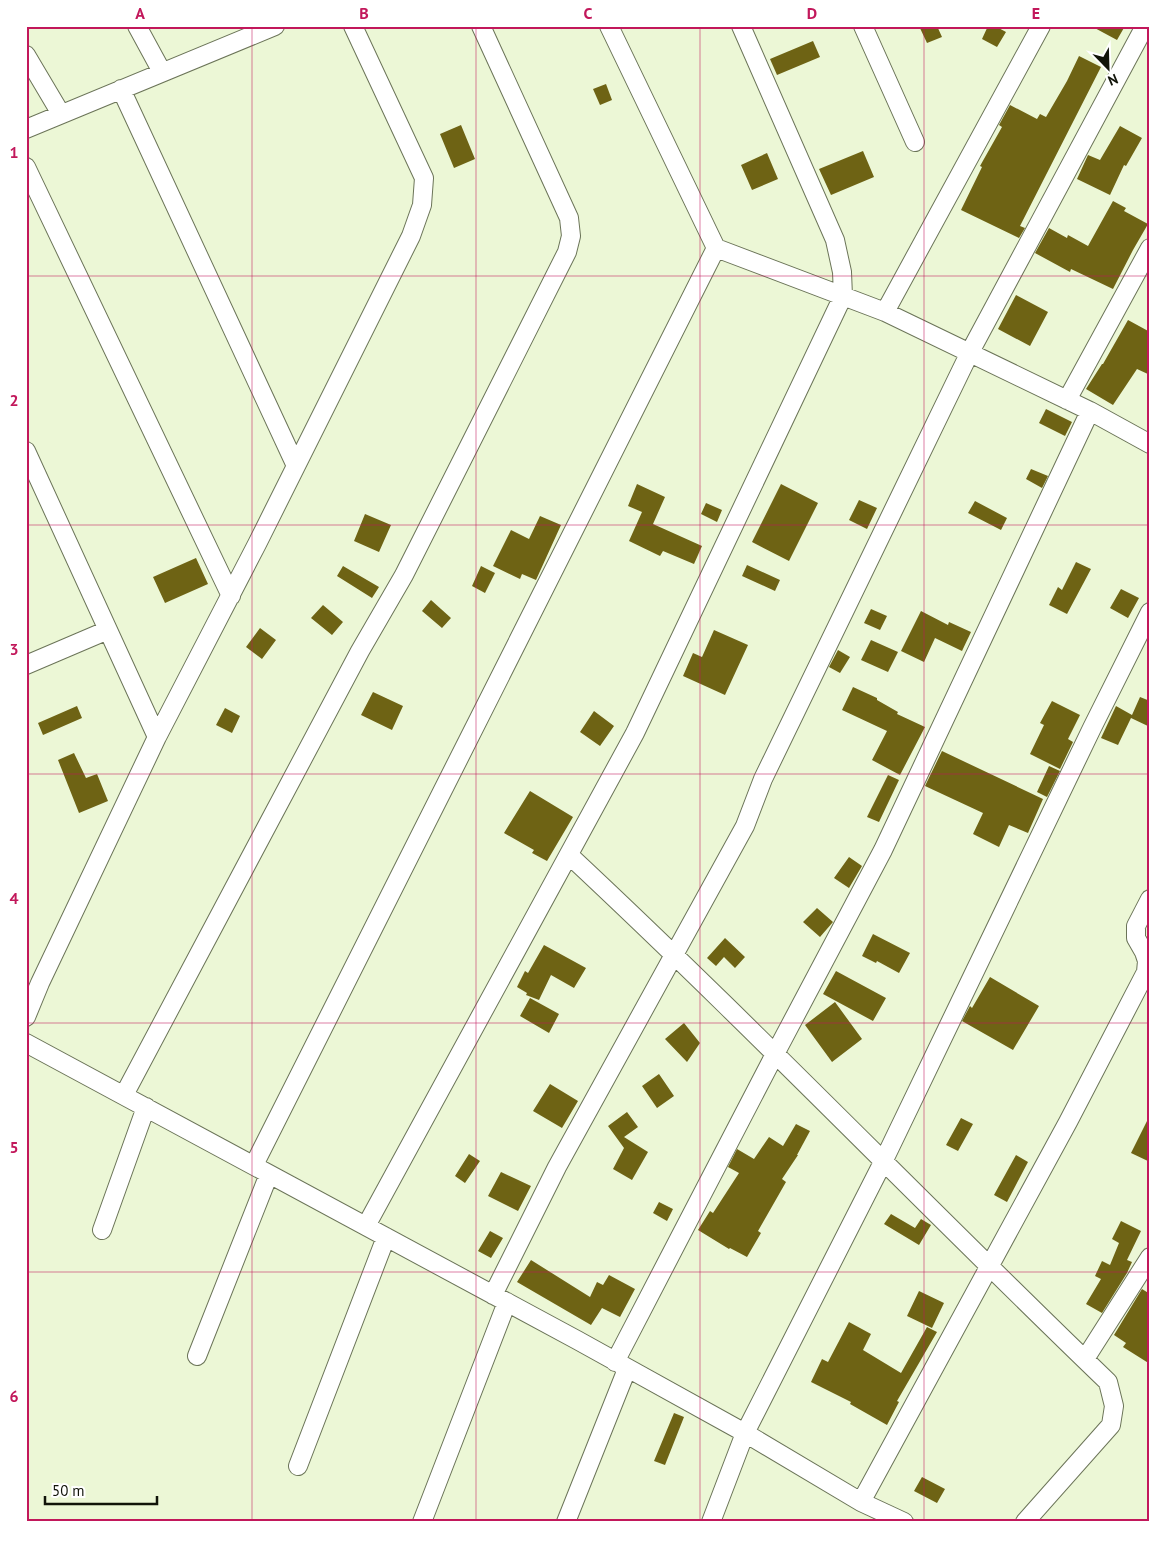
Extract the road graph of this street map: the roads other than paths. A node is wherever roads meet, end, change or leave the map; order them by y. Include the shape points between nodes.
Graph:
1 (136, 26) edge
2 (274, 26) edge
3 (353, 26) edge
4 (482, 26) edge
5 (609, 26) edge
6 (741, 26) edge
7 (863, 26) edge
8 (1041, 26) edge
9 (1145, 26) edge
10 (26, 55) edge
11 (162, 72) junction
12 (121, 89) junction
13 (60, 114) junction
14 (26, 128) edge
15 (915, 142) dead end
16 (26, 167) edge
17 (716, 248) junction
18 (1150, 248) edge
19 (843, 296) junction
20 (885, 312) junction
21 (970, 352) junction
22 (1067, 400) junction
23 (1090, 411) junction
24 (1150, 444) edge
25 (26, 451) edge
26 (296, 466) junction
27 (230, 596) junction
28 (1150, 612) edge
29 (108, 630) junction
30 (26, 665) edge
31 (157, 737) junction
32 (569, 854) junction
33 (1150, 899) edge
34 (675, 954) junction
35 (26, 1017) edge
36 (27, 1047) edge
37 (774, 1054) junction
38 (124, 1095) junction
39 (146, 1107) junction
40 (883, 1162) junction
41 (261, 1170) junction
42 (366, 1226) junction
43 (102, 1230) dead end
44 (386, 1237) junction
45 (1150, 1257) edge
46 (989, 1267) junction
47 (500, 1298) junction
48 (196, 1356) dead end
49 (1085, 1359) junction
50 (621, 1365) junction
51 (745, 1433) junction
52 (298, 1466) dead end
53 (861, 1502) junction
54 (422, 1522) edge
55 (566, 1522) edge
56 (711, 1522) edge
57 (904, 1522) edge
58 (1024, 1522) edge

1 - 11 street
2 - 11 street
3 - 26 street via 424,178 422,204 411,236
4 - 38 street via 569,218 571,236 567,252 404,575 360,651
5 - 17 street
6 - 19 street via 835,240
7 - 15 street
8 - 20 street
9 - 21 street
10 - 13 street
11 - 12 street
12 - 13 street
12 - 26 street
13 - 14 street
16 - 27 street
17 - 19 street
17 - 41 street
18 - 22 street
19 - 20 street
19 - 32 street via 635,733
20 - 21 street
21 - 22 street
21 - 34 street via 763,779 745,826
22 - 23 street
23 - 24 street
23 - 37 street via 884,850
25 - 29 street
26 - 27 street
27 - 31 street
28 - 40 street
29 - 30 street
29 - 31 street
31 - 35 street
32 - 34 street
32 - 42 street
33 - 46 street via 1136,926 1136,938 1145,956 1146,972
34 - 37 street
34 - 47 street via 557,1167
36 - 38 street
37 - 40 street
37 - 50 street
38 - 39 street
39 - 41 street
39 - 43 street
40 - 46 street
40 - 51 street
41 - 42 street
41 - 48 street
42 - 44 street
44 - 47 street
44 - 52 street
45 - 49 street
46 - 49 street
46 - 53 street
47 - 50 street
47 - 54 street
49 - 58 street via 1108,1382 1114,1406 1111,1426
50 - 51 street
50 - 55 street
51 - 53 street
51 - 56 street
53 - 57 street

